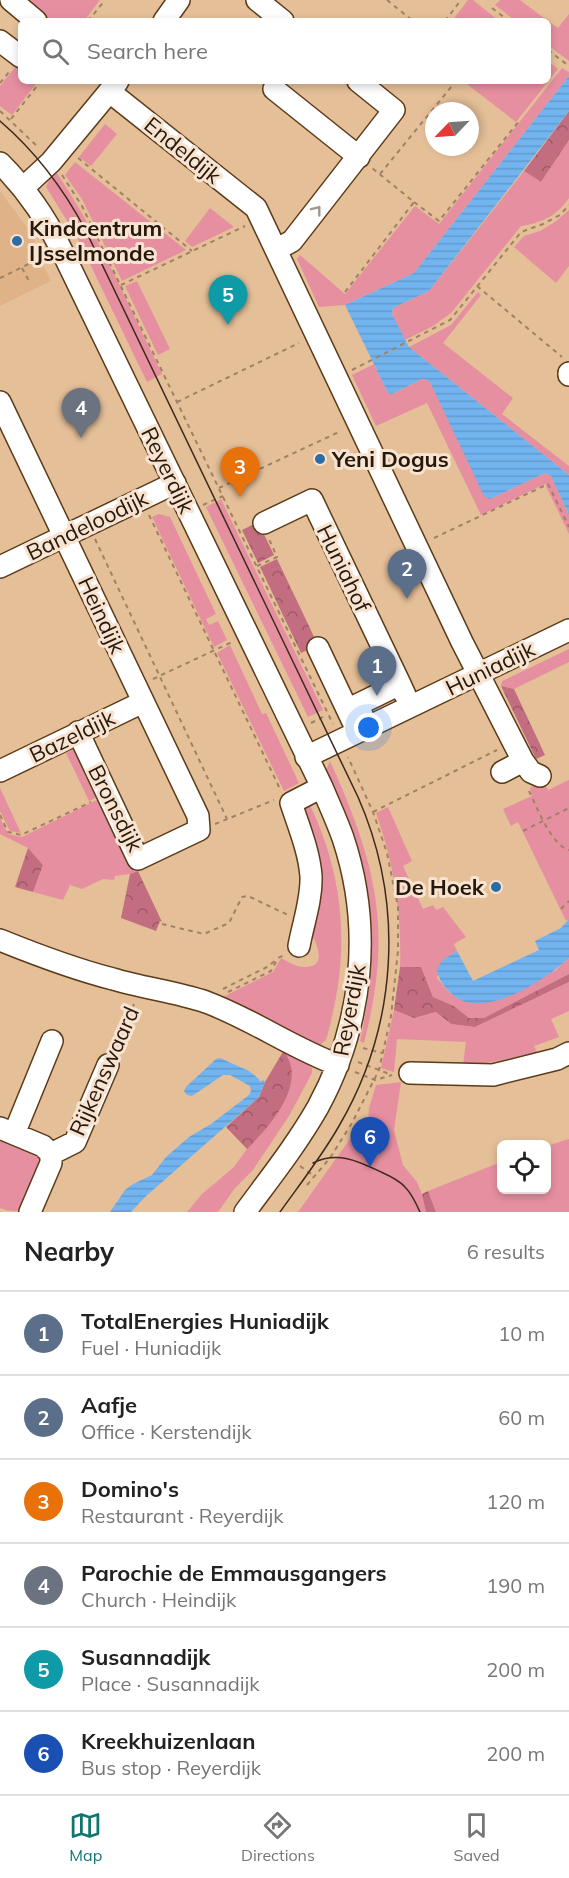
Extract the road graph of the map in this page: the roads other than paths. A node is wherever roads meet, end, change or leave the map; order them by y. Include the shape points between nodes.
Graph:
1 (11, 0) edge
2 (180, 0) edge
3 (257, 0) edge
4 (32, 18) edge
5 (166, 18) edge
6 (280, 18) edge
7 (0, 41) edge
8 (18, 56) edge
9 (362, 84) edge
10 (114, 86) edge
11 (274, 89) dead end
12 (359, 157) junction
13 (0, 163) edge
14 (24, 187) junction
15 (276, 250) junction
16 (0, 402) edge
17 (175, 483) junction
18 (264, 523) dead end
19 (64, 536) junction
20 (0, 567) edge
21 (569, 630) edge
22 (318, 648) dead end
23 (479, 673) junction
24 (400, 684) junction
25 (140, 694) junction
26 (411, 706) junction
27 (363, 729) junction
28 (78, 732) junction
29 (306, 757) junction
30 (0, 771) edge
31 (502, 772) dead end
32 (322, 787) junction
33 (199, 830) joint
34 (0, 940) edge
35 (299, 946) road end
36 (52, 1041) dead end
37 (569, 1053) edge
38 (108, 1065) road end
39 (338, 1065) junction
40 (410, 1073) dead end
41 (7, 1131) edge
42 (51, 1154) junction
43 (30, 1212) edge
44 (245, 1212) edge

1 - 4 street
2 - 5 street
3 - 6 street
7 - 8 street
9 - 12 street via 394,110
10 - 14 street via 51,162
10 - 15 street, Endeldijk via 258,213
11 - 12 street
15 -> 12 street via 292,241
13 - 14 street, Reyerdijk
14 - 17 street, Reyerdijk via 52,230
15 - 23 street
16 - 19 street, Heindijk
17 - 19 street, Bandeloodijk
17 - 29 street, Reyerdijk
18 - 24 street, Huniahof via 312,500
19 - 20 street, Bandeloodijk
19 - 25 street, Heindijk
21 - 23 street, Huniadijk
22 - 27 street
23 - 26 street, Huniadijk
23 - 31 street via 531,770
24 - 26 street
24 - 27 street via 357,705
25 - 28 street, Bazeldijk
25 - 33 street, Heindijk via 198,816
26 - 27 street, Huniadijk
27 - 29 street, Huniadijk
28 - 30 street, Bazeldijk
28 - 33 street, Bronsdijk via 138,859
29 - 32 street, Reyerdijk
32 - 35 street via 289,803 311,877
32 - 39 street, Reyerdijk via 343,838 356,885 362,936 359,986 350,1032
34 - 39 street via 60,963 203,1001
36 - 41 street
37 - 40 street via 493,1075
38 - 42 street, Rijkenswaard via 75,1142
39 - 44 street, Reyerdijk via 317,1108
41 - 42 street via 43,1146
42 - 43 street, Rijkenswaard

